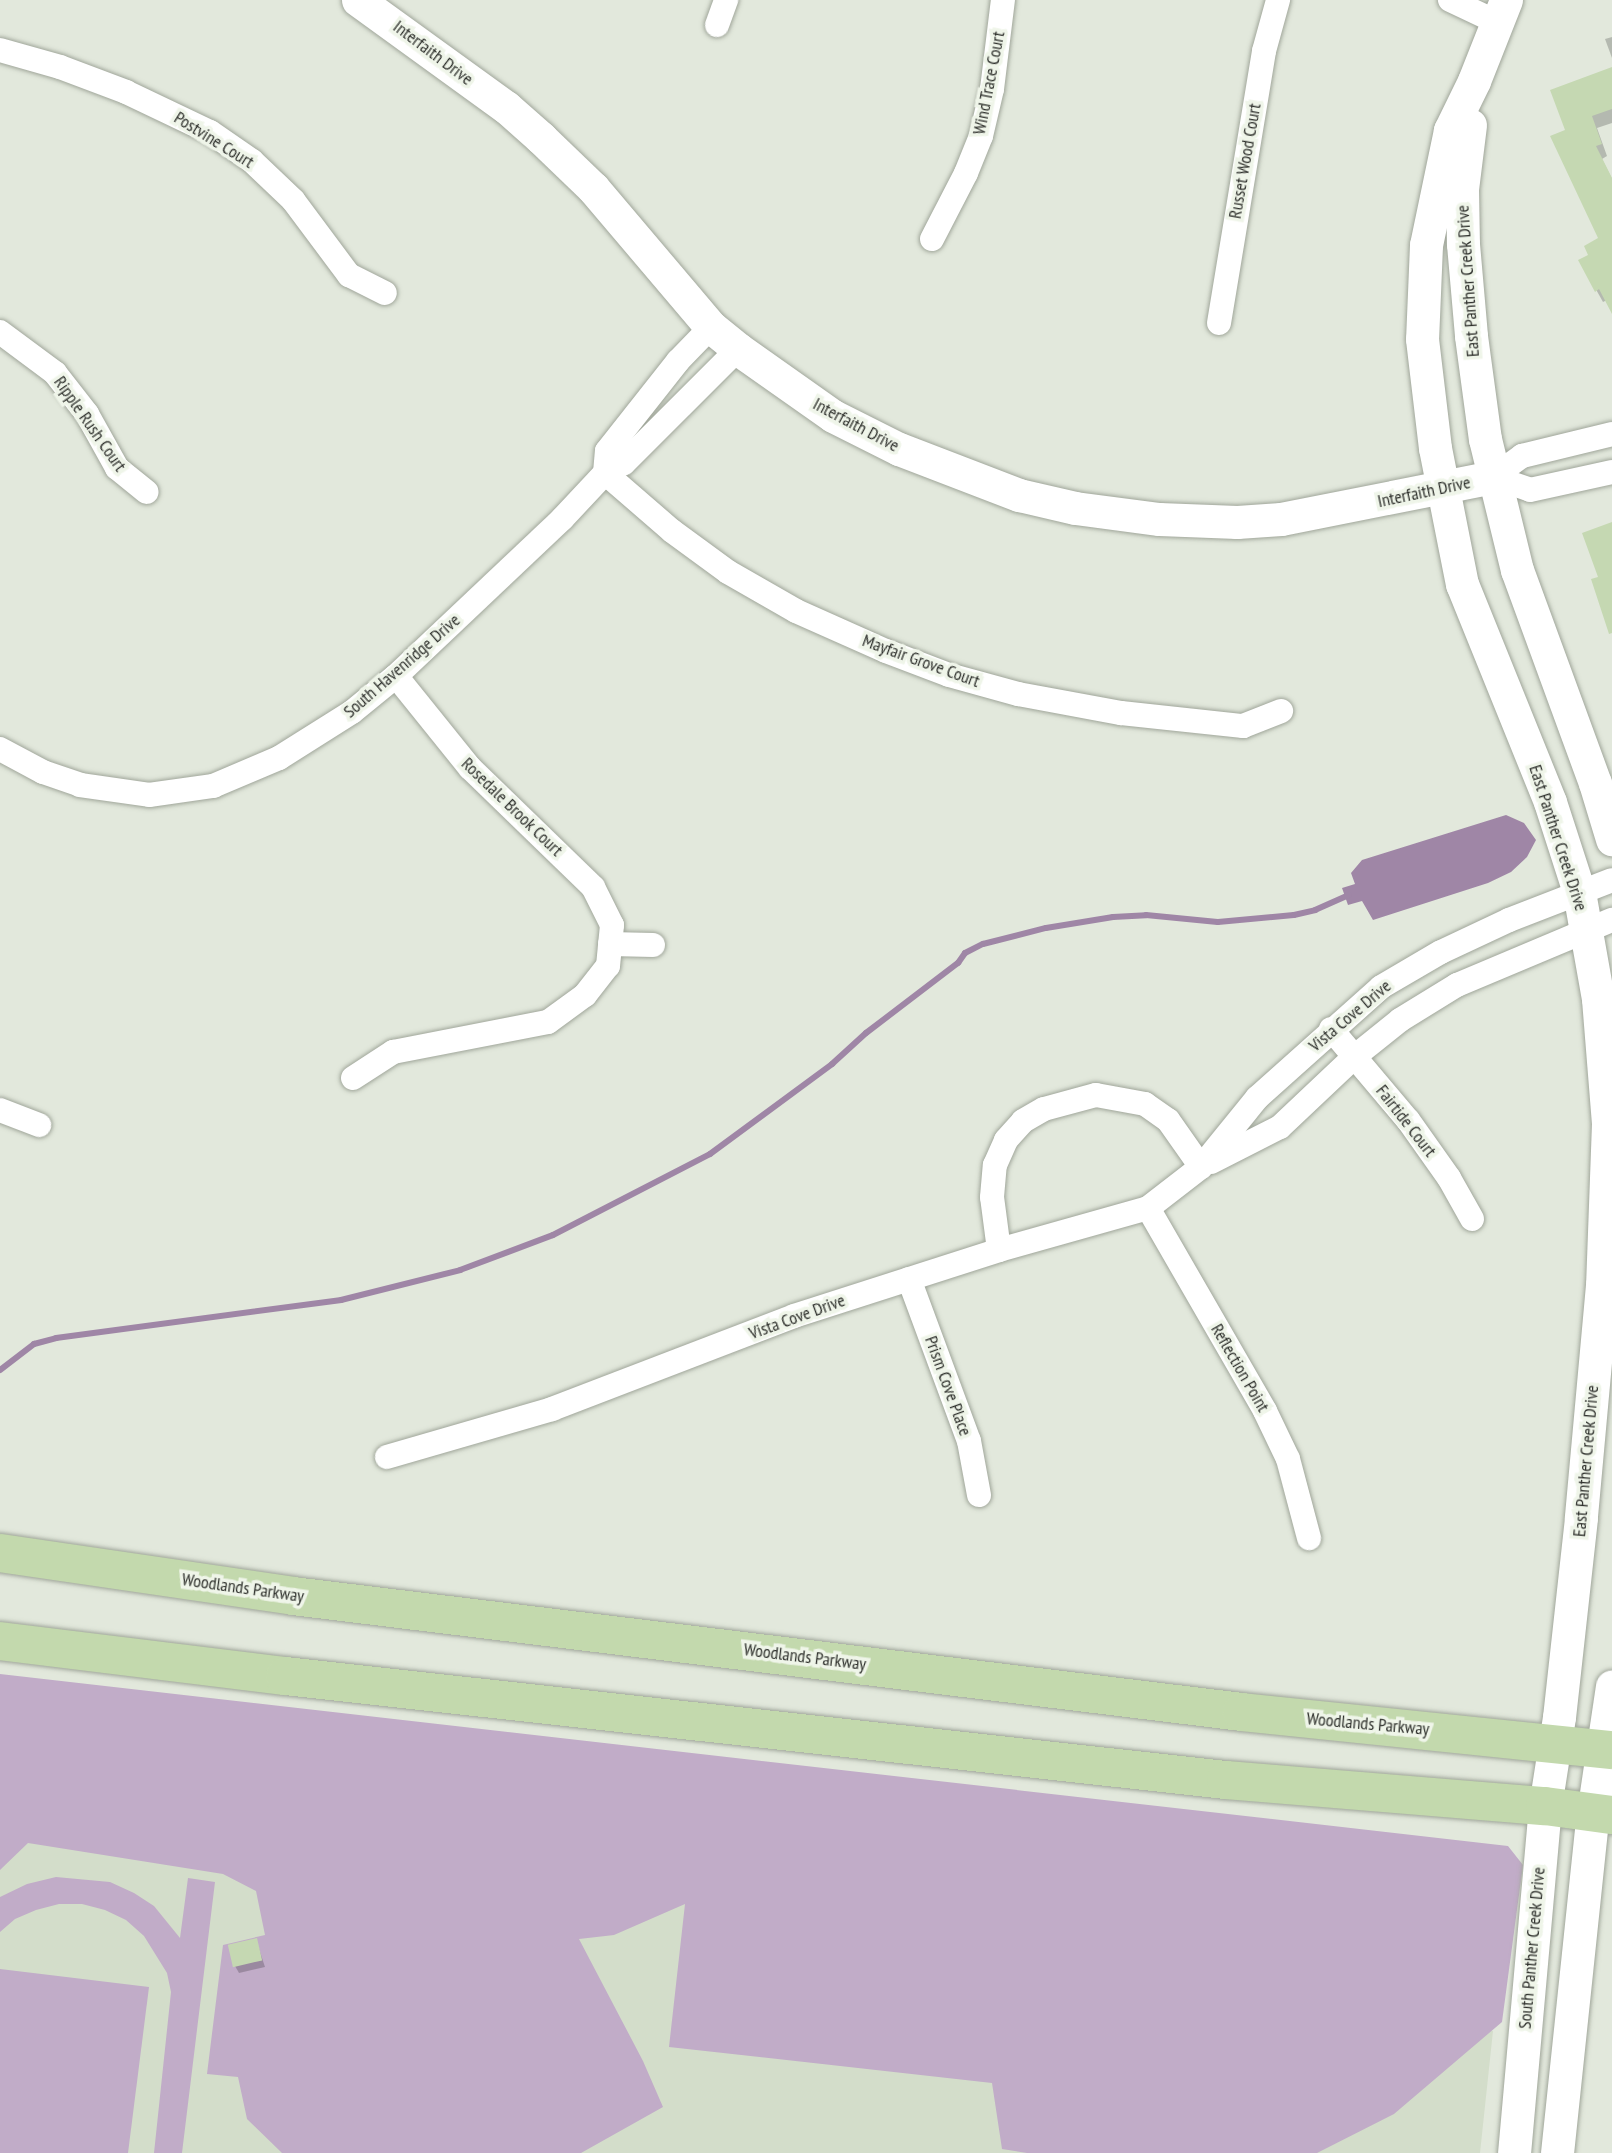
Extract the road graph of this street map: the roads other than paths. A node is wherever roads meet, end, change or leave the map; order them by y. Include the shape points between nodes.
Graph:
1 (358, 0) edge
2 (726, 0) edge
3 (1003, 0) edge
4 (1278, 0) edge
5 (1450, 0) edge
6 (1502, 11) edge
7 (717, 25) dead end
8 (0, 50) edge
9 (1474, 81) junction
10 (932, 239) dead end
11 (385, 293) dead end
12 (1219, 323) dead end
13 (711, 327) junction
14 (0, 332) edge
15 (738, 349) junction
16 (1612, 435) edge
17 (1612, 472) edge
18 (606, 473) junction
19 (1493, 477) junction
20 (1442, 488) junction
21 (147, 492) dead end
22 (396, 676) junction
23 (1281, 710) dead end
24 (0, 749) edge
25 (1612, 839) edge
26 (1612, 880) edge
27 (1579, 892) junction
28 (1599, 925) edge
29 (610, 944) junction
30 (653, 945) dead end
31 (1331, 1030) junction
32 (1354, 1057) junction
33 (353, 1078) dead end
34 (0, 1110) edge
35 (39, 1125) dead end
36 (1201, 1167) junction
37 (1148, 1208) junction
38 (1472, 1219) dead end
39 (999, 1250) junction
40 (909, 1279) junction
41 (1607, 1285) edge
42 (387, 1457) dead end
43 (979, 1495) dead end
44 (1309, 1538) dead end
45 (0, 1553) edge
46 (0, 1641) edge
47 (1612, 1686) edge
48 (1555, 1743) junction
49 (1608, 1749) edge
50 (1545, 1807) junction
51 (1603, 1814) edge
52 (1514, 2153) edge
53 (1557, 2153) edge

1 - 13 street, Interfaith Drive via 506,107 541,138 593,188
2 - 7 street
3 - 10 street, Wind Trace Court via 981,136
4 - 12 street, Russet Wood Court via 1264,51
5 - 6 street
6 - 9 street, East Panther Creek Drive
8 - 11 street, Postvine Court via 126,92 210,132 252,161 293,200 349,275
9 - 19 street, East Panther Creek Drive via 1462,189 1463,244 1471,336
9 - 20 street, East Panther Creek Drive via 1450,130 1426,244 1422,339
13 - 15 street, Interfaith Drive
13 - 18 street, South Havenridge Drive via 607,451
14 - 21 street, Ripple Rush Court via 55,373 87,414 117,468
15 - 18 street, South Havenridge Drive via 624,463
15 - 20 street, Interfaith Drive via 833,416 899,449 1019,495 1075,508 1159,519 1237,522 1320,513
16 - 19 street via 1522,456
17 - 19 street via 1530,490
18 - 22 street, South Havenridge Drive
18 - 23 street, Mayfair Grove Court via 728,572 796,611 949,675 1018,694 1243,726
19 - 20 street, Interfaith Drive
19 - 25 street, East Panther Creek Drive via 1517,570
20 - 27 street, East Panther Creek Drive via 1462,584 1550,802
22 - 24 street, South Havenridge Drive via 352,712 279,758 213,786 180,793 80,785
22 - 29 street, Rosedale Brook Court via 470,768 593,887 612,925
26 - 27 street, Vista Cove Drive
27 - 28 street, East Panther Creek Drive
27 - 31 street, Vista Cove Drive via 1441,952 1381,987
28 - 32 street, Vista Cove Drive via 1457,985 1400,1020
28 - 41 street, East Panther Creek Drive via 1598,999 1608,1123
29 - 30 street
29 - 33 street, Rosedale Brook Court via 608,966 585,995 548,1022 393,1052
31 - 32 street, Fairtide Court
31 - 36 street, Vista Cove Drive via 1257,1098
32 - 36 street, Vista Cove Drive via 1280,1127
32 - 38 street, Fairtide Court via 1408,1120
34 - 35 street
36 - 37 street, Vista Cove Drive
36 - 39 street via 1168,1120 1145,1104 1096,1095 1044,1109 1023,1121 1006,1140 995,1165 992,1197
37 - 39 street, Vista Cove Drive
37 - 44 street, Reflection Point via 1265,1411 1288,1459
39 - 40 street, Vista Cove Drive
40 - 42 street, Vista Cove Drive via 794,1316 552,1409
40 - 43 street, Prism Cove Place via 969,1441
41 - 48 street, East Panther Creek Drive
45 - 48 main road, Woodlands Parkway via 293,1596 1241,1712
46 - 50 main road via 1213,1779
47 - 49 street
48 - 49 main road, Woodlands Parkway
48 - 50 street, South Panther Creek Drive
49 - 51 street
50 - 51 main road
50 - 52 street, South Panther Creek Drive
51 - 53 street

